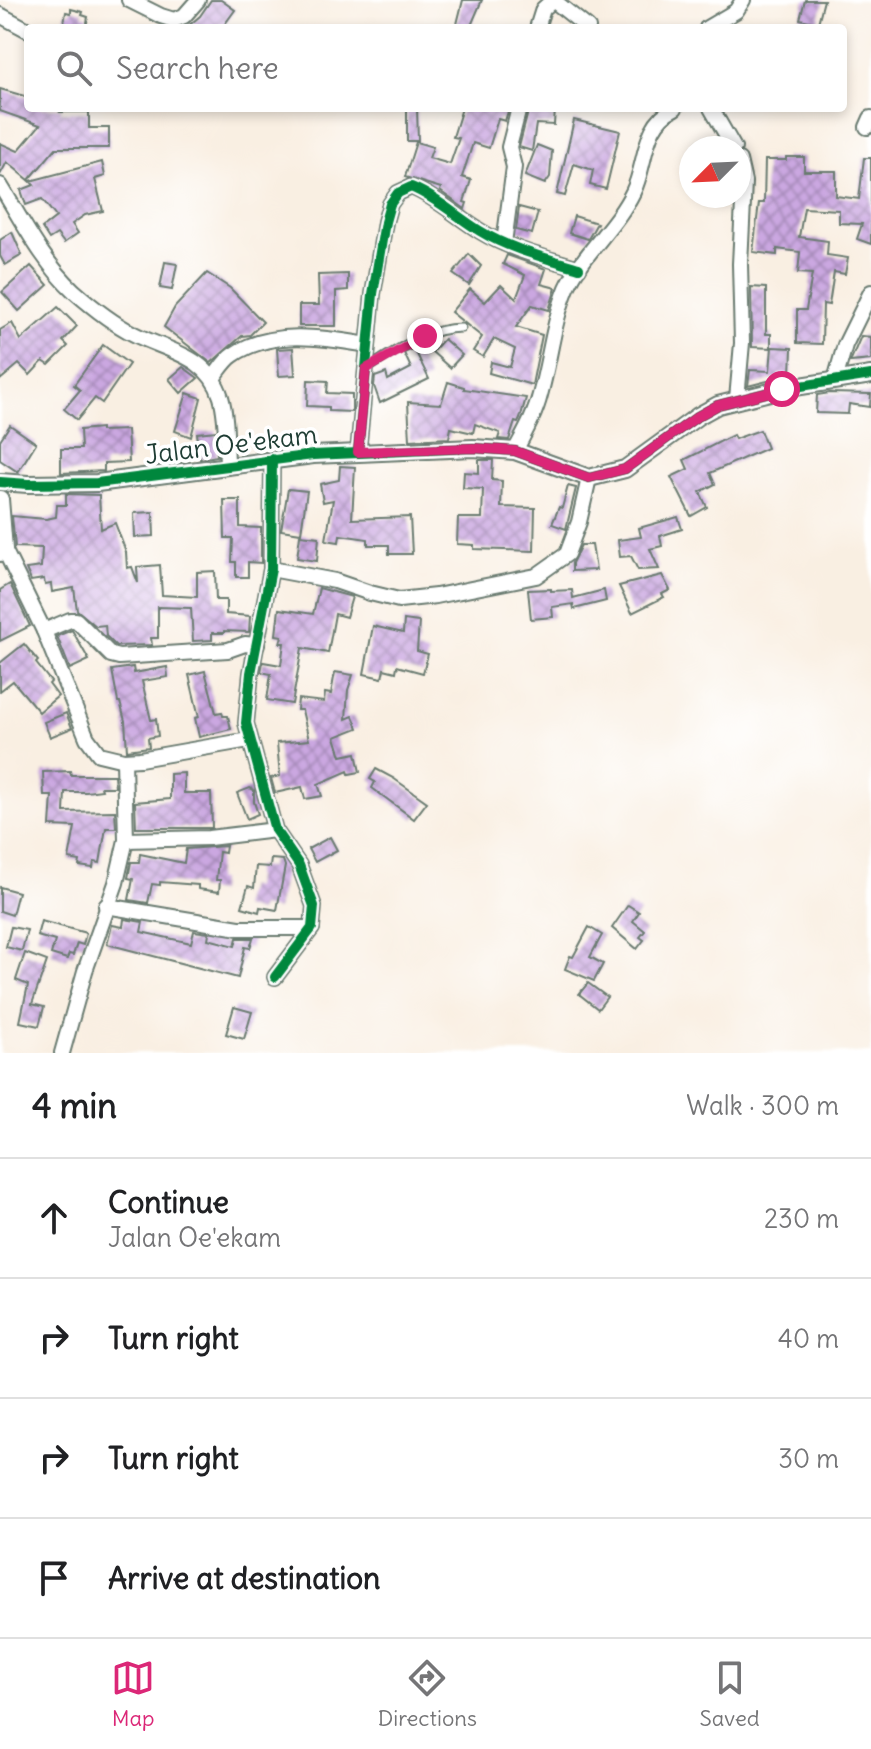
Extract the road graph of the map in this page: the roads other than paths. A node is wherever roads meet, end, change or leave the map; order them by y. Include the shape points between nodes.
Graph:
1 (129, 0) edge
2 (198, 0) edge
3 (743, 0) edge
4 (0, 15) edge
5 (172, 24) edge
6 (538, 24) edge
7 (583, 24) edge
8 (714, 24) edge
9 (24, 28) edge
10 (518, 112) edge
11 (665, 112) edge
12 (713, 112) edge
13 (727, 136) edge
14 (0, 185) edge
15 (743, 208) edge
16 (504, 243) junction
17 (579, 268) junction
18 (871, 292) edge
19 (461, 328) dead end
20 (368, 345) junction
21 (366, 369) junction
22 (871, 375) edge
23 (213, 378) junction
24 (835, 380) junction
25 (737, 399) junction
26 (515, 451) junction
27 (358, 452) junction
28 (272, 459) junction
29 (227, 464) junction
30 (589, 478) junction
31 (0, 482) edge
32 (0, 499) edge
33 (2, 551) edge
34 (271, 569) junction
35 (44, 631) junction
36 (257, 645) junction
37 (249, 740) junction
38 (124, 760) junction
39 (275, 830) junction
40 (126, 840) junction
41 (106, 906) junction
42 (312, 928) junction
43 (275, 977) dead end
44 (62, 1053) edge

1 - 5 street
2 - 5 street
3 - 8 street via 736,11
4 - 9 street
6 - 7 street via 553,0
10 - 16 street via 509,147 514,167
11 - 17 street via 655,124 634,191
12 - 13 street
14 - 23 street via 21,223 75,291 132,333 189,357
15 - 25 street
16 - 17 street
16 - 20 street via 424,192 411,187 398,193 385,222
17 - 26 street via 558,317 534,417
18 - 24 street
19 - 21 lane via 425,336
20 - 21 street
20 - 23 street via 320,337 272,340 232,355
21 - 27 street
22 - 24 street
23 - 29 street via 221,397
24 - 25 street
25 - 30 street via 698,416 625,469
26 - 27 street, Jalan Oe'ekam
26 - 30 street, Jalan Oe'ekam
27 - 28 street, Jalan Oe'ekam
28 - 29 street, Jalan Oe'ekam
28 - 34 street
29 - 31 street, Jalan Oe'ekam via 97,483
30 - 34 street via 567,554 536,576 399,600
32 - 33 street
33 - 35 street
34 - 36 street
35 - 36 street via 76,620 119,657
35 - 38 street via 94,750
36 - 37 street
37 - 38 street
37 - 39 street
38 - 40 street
39 - 40 street
39 - 42 street via 299,865 314,906
40 - 41 street
41 - 42 street via 239,928
41 - 44 street
42 - 43 street

